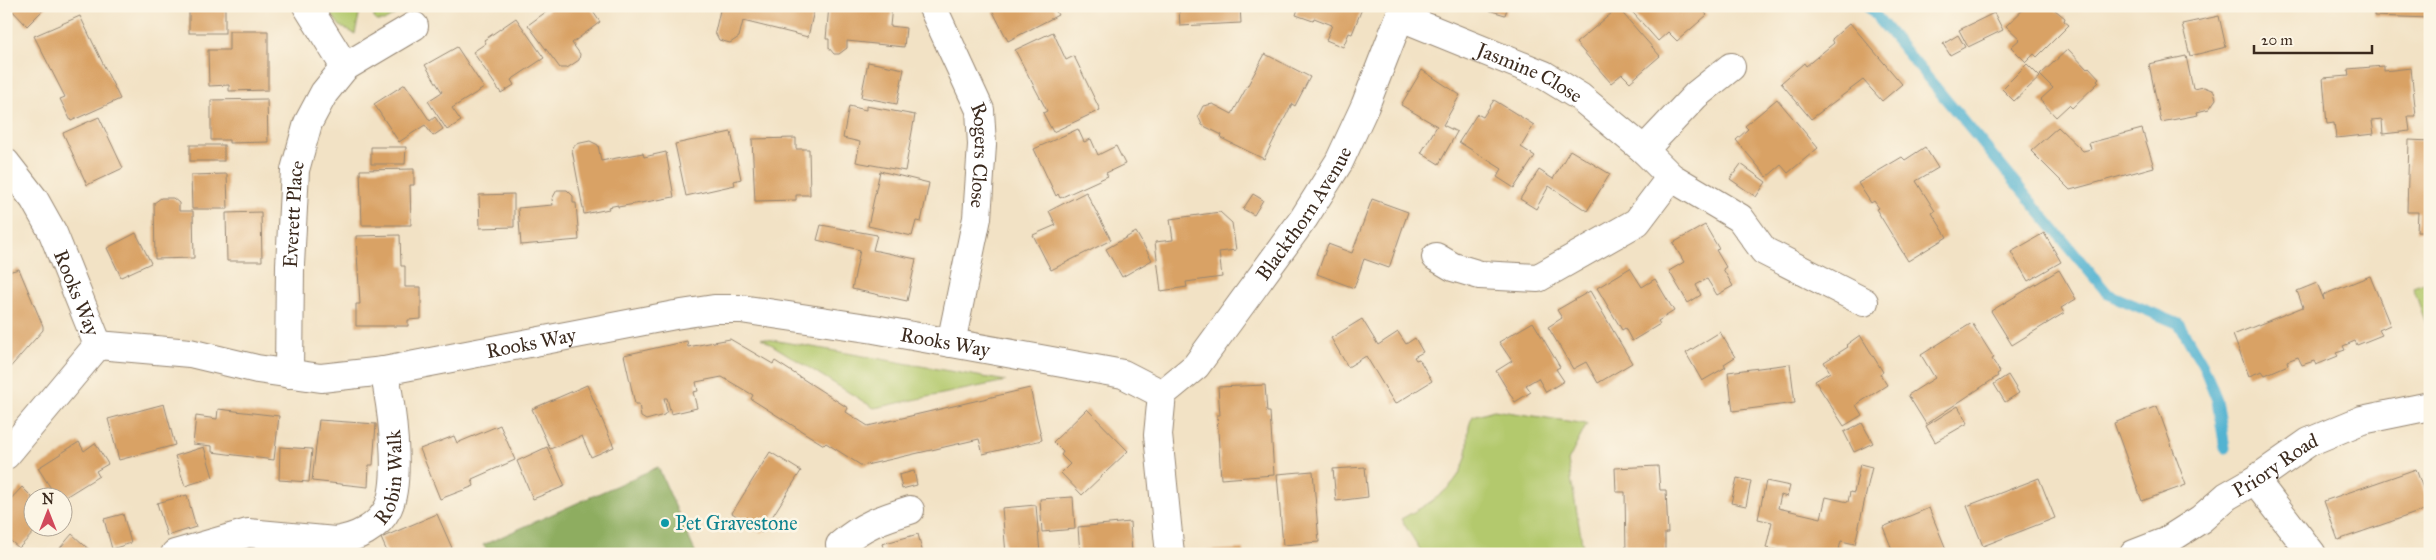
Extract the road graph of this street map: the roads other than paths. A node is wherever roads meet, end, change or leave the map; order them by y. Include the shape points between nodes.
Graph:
1 (307, 6) edge
2 (932, 6) edge
3 (1402, 11) edge
4 (414, 26) dead end
5 (345, 67) junction
6 (1731, 67) dead end
7 (1644, 150) junction
8 (6, 162) edge
9 (1671, 177) junction
10 (1436, 257) dead end
11 (1864, 302) dead end
12 (951, 343) junction
13 (98, 344) junction
14 (384, 370) junction
15 (290, 374) junction
16 (1162, 394) junction
17 (2430, 406) edge
18 (6, 454) edge
19 (2255, 480) junction
20 (910, 510) dead end
21 (838, 551) edge
22 (175, 554) edge
23 (1170, 554) edge
24 (2134, 554) edge
25 (2312, 554) edge

1 - 5 street
2 - 12 street, Rogers Close via 980,110 982,145 977,218
3 - 7 street, Jasmine Close via 1544,75 1580,97
3 - 16 street, Blackthorn Avenue via 1339,162 1304,218 1196,366
4 - 5 street, Everett Place
5 - 15 street, Everett Place via 324,93 308,123 295,170 290,264
6 - 7 street via 1696,95
7 - 9 street, Jasmine Close
8 - 13 street, Rooks Way via 53,233
9 - 10 street via 1637,222 1538,278 1480,275 1453,267
9 - 11 street, Jasmine Close via 1740,218 1764,251
12 - 14 street, Rooks Way via 770,313 714,309
12 - 16 street, Rooks Way via 1123,374
13 - 15 street, Rooks Way via 190,353
13 - 18 street
14 - 15 street, Rooks Way via 321,378
14 - 22 street, Robin Walk via 394,451 392,490 388,507 380,520 365,532 335,541 248,533
16 - 23 street via 1158,435
17 - 19 street, Priory Road via 2362,420 2308,442
19 - 24 street, Priory Road via 2227,496 2201,520 2165,542
19 - 25 street
20 - 21 street via 873,522

